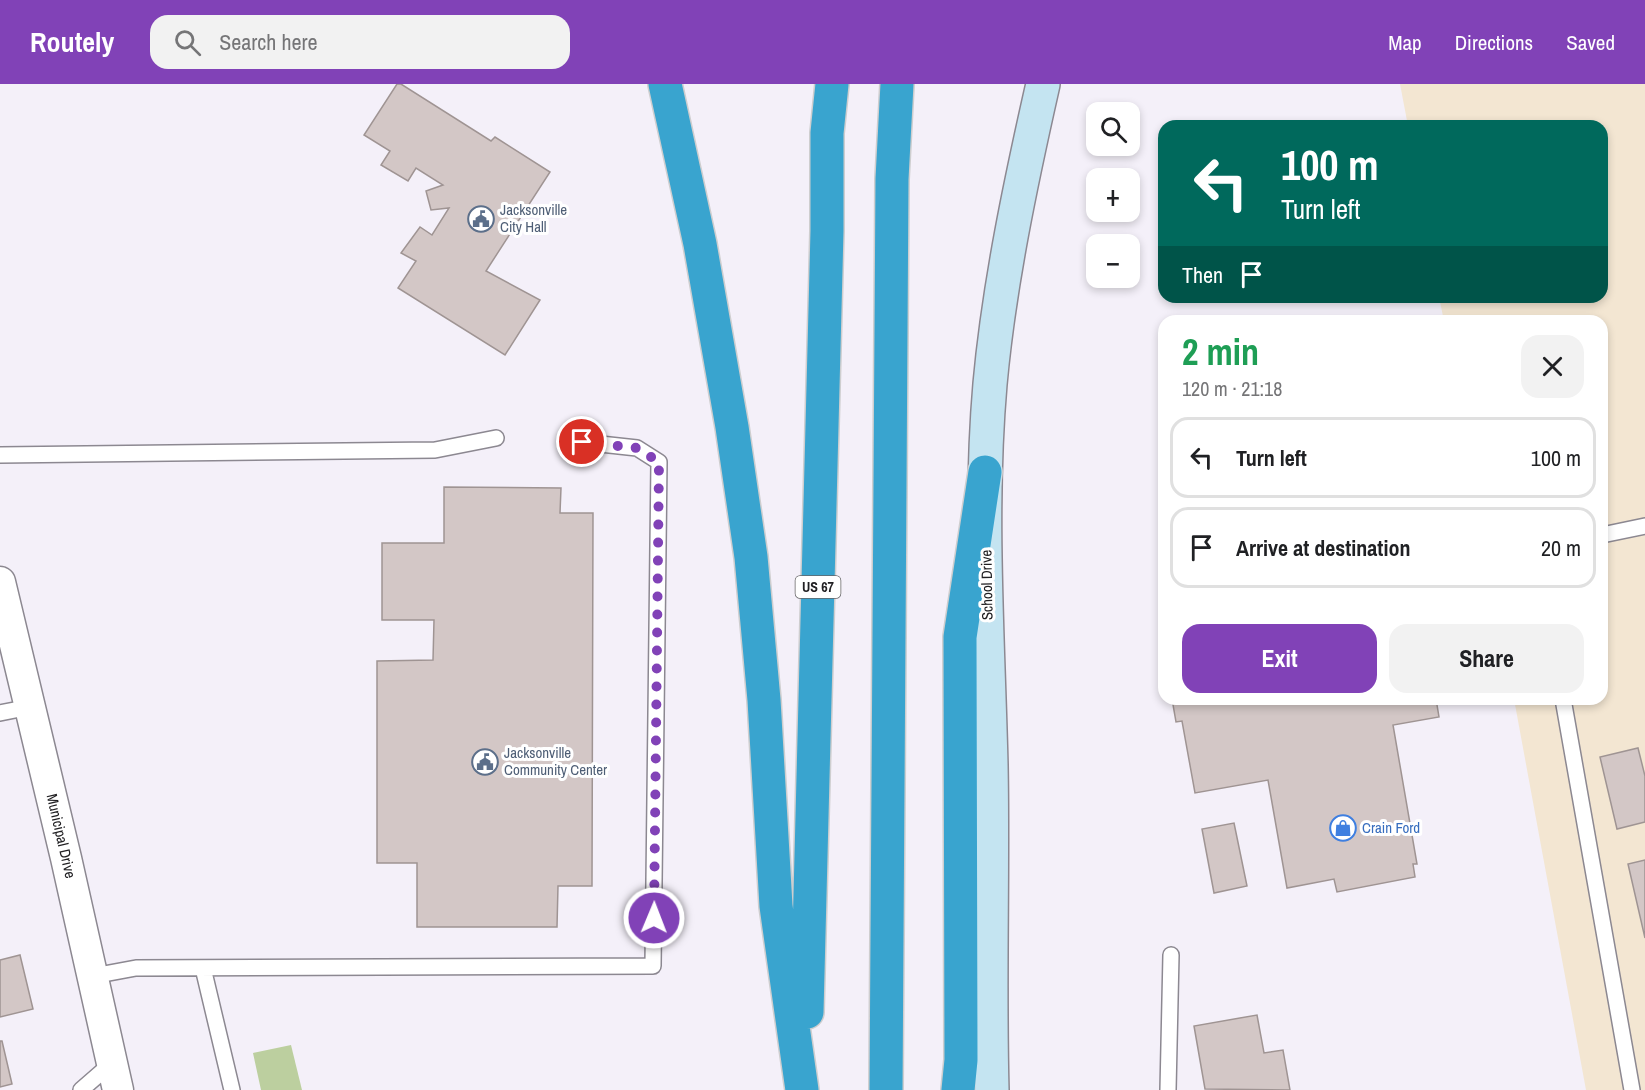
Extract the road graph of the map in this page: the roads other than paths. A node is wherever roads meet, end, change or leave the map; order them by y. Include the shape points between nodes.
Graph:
1 (665, 84) edge
2 (832, 84) edge
3 (897, 84) edge
4 (1043, 84) edge
5 (496, 438) dead end
6 (582, 442) dead end
7 (0, 455) edge
8 (985, 472) junction
9 (1645, 526) edge
10 (1608, 534) edge
11 (0, 582) edge
12 (1564, 705) edge
13 (30, 707) junction
14 (0, 713) edge
15 (1171, 955) dead end
16 (203, 968) junction
17 (93, 976) junction
18 (115, 1077) edge
19 (81, 1090) edge
20 (232, 1090) edge
21 (803, 1090) edge
22 (886, 1090) edge
23 (958, 1090) edge
24 (992, 1090) edge
25 (1168, 1090) edge
26 (1632, 1090) edge

1 - 21 highway via 700,244 751,557 776,906
2 - 21 highway, US 67 via 827,133
3 - 22 highway via 892,179
4 - 8 street, School Drive via 1002,293 990,382
5 - 7 lane via 435,450
6 - 16 lane via 637,448 659,462 653,966
8 - 23 highway via 960,637
8 - 24 street, School Drive
9 - 10 lane
11 - 13 street, Municipal Drive
12 - 26 lane
13 - 14 lane
13 - 17 street, Municipal Drive
15 - 25 lane
16 - 17 lane via 136,968
16 - 20 lane
17 - 18 street, Municipal Drive
18 - 19 lane

